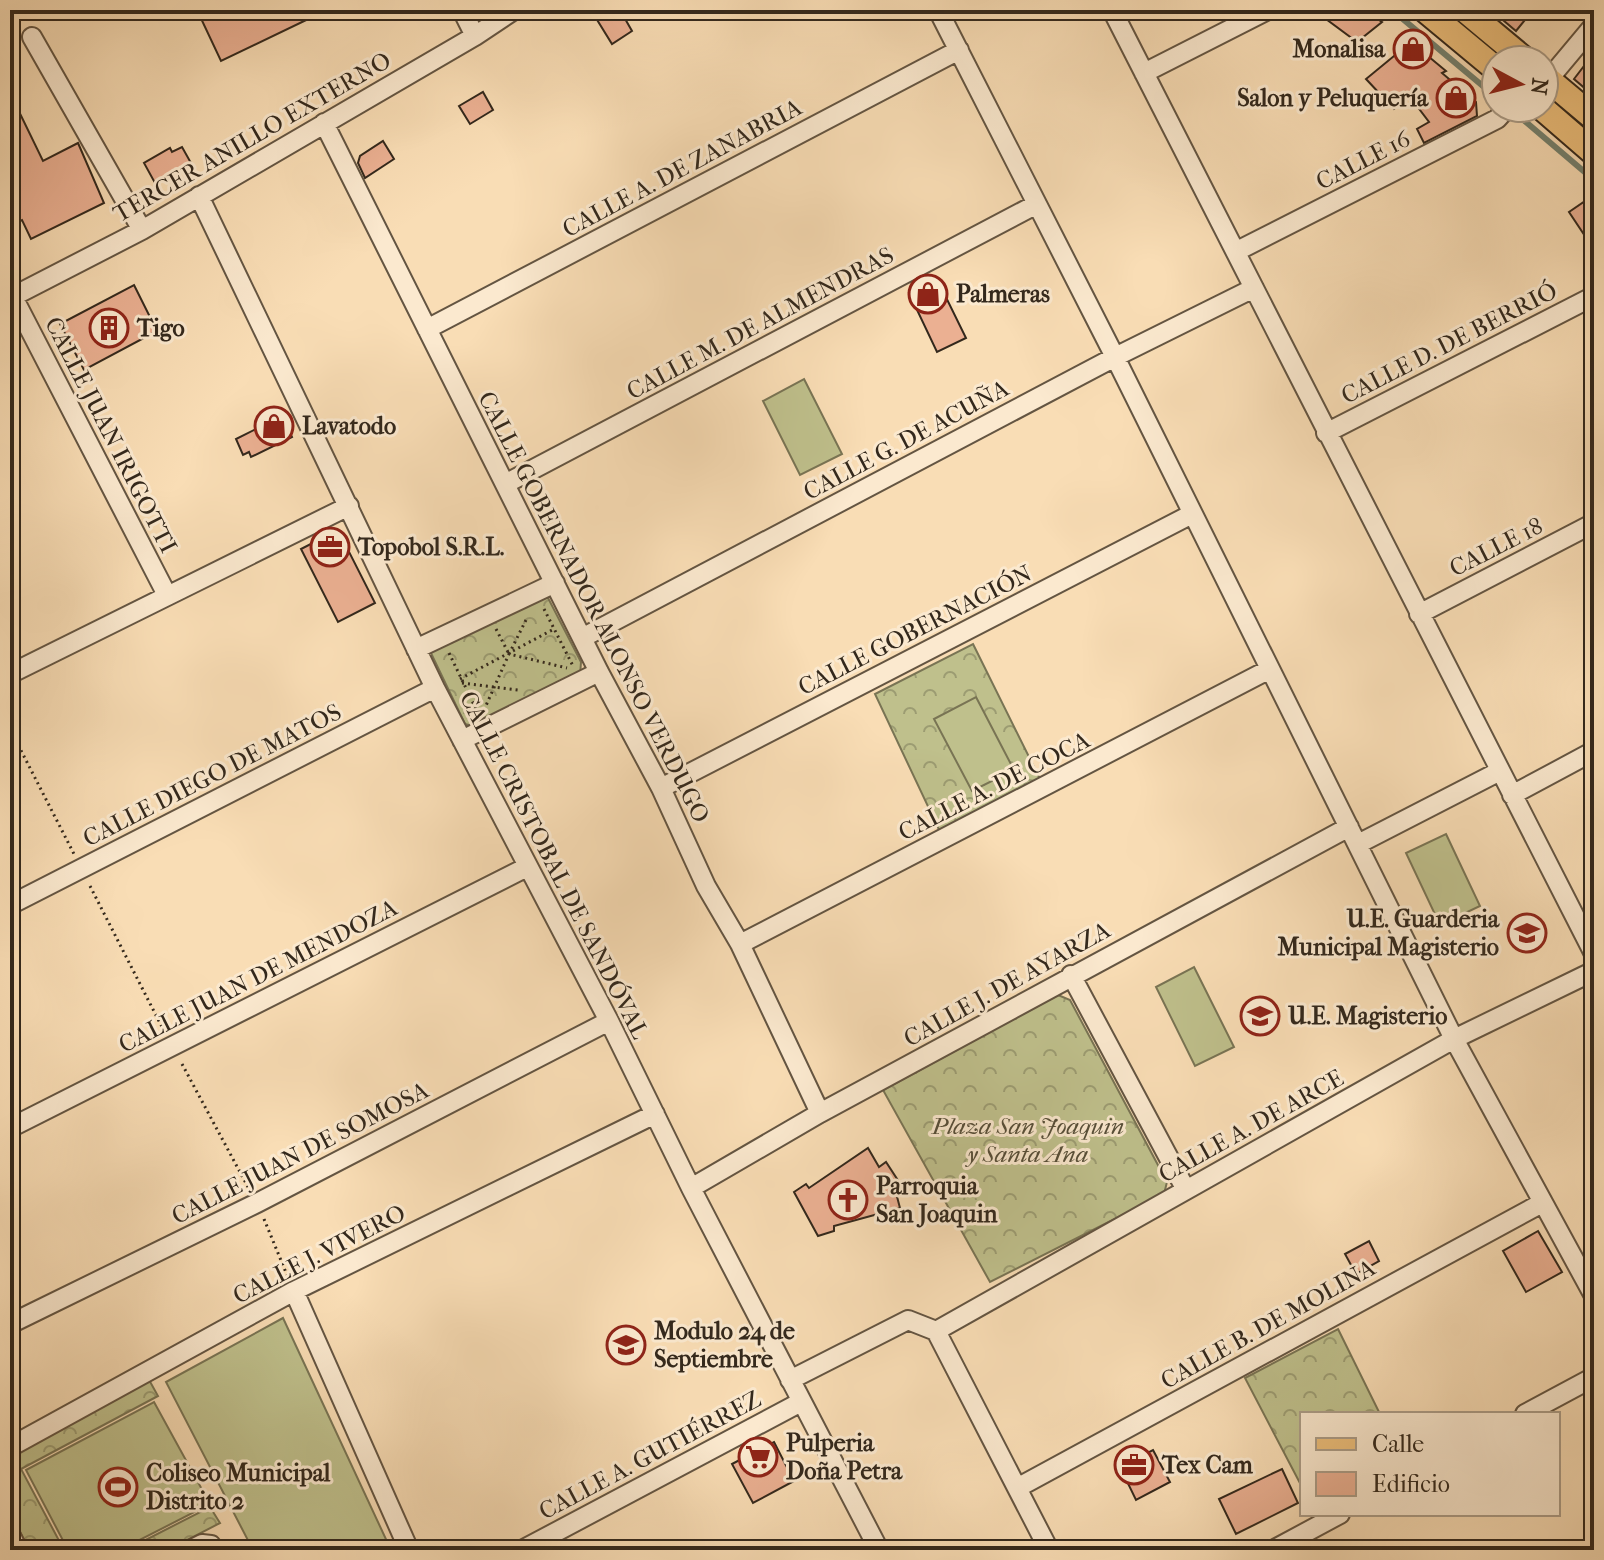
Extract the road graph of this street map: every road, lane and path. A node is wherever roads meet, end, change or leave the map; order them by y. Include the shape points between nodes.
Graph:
1 (462, 10) edge
2 (514, 10) edge
3 (938, 10) edge
4 (1112, 10) edge
5 (1268, 10) edge
6 (1425, 10) edge
7 (1465, 10) edge
8 (1594, 25) edge
9 (475, 36) junction
10 (32, 37) dead end
11 (1506, 44) edge
12 (959, 50) junction
13 (1480, 56) edge
14 (1560, 63) edge
15 (1144, 73) junction
16 (1560, 90) edge
17 (1594, 118) edge
18 (324, 123) junction
19 (1487, 124) edge
20 (1560, 124) edge
21 (1594, 153) edge
22 (199, 196) junction
23 (1037, 204) junction
24 (142, 230) junction
25 (1237, 251) junction
26 (1254, 288) junction
27 (1594, 296) edge
28 (11, 298) edge
29 (427, 329) junction
30 (1115, 357) junction
31 (1326, 433) junction
32 (505, 484) junction
33 (349, 506) junction
34 (1192, 514) junction
35 (1594, 523) edge
36 (555, 583) junction
37 (167, 595) junction
38 (541, 605) dead end
39 (1419, 614) junction
40 (528, 616) dead end
41 (493, 624) dead end
42 (554, 629) junction
43 (582, 638) junction
44 (416, 649) junction
45 (449, 650) dead end
46 (509, 654) junction
47 (1270, 669) junction
48 (599, 672) junction
49 (10, 674) edge
50 (461, 681) junction
51 (494, 687) junction
52 (435, 688) junction
53 (520, 691) dead end
54 (10, 729) edge
55 (462, 740) junction
56 (1594, 751) edge
57 (1500, 771) junction
58 (661, 788) junction
59 (1512, 795) junction
60 (1353, 836) junction
61 (527, 867) junction
62 (82, 868) junction
63 (10, 905) edge
64 (740, 944) junction
65 (1594, 954) edge
66 (1594, 971) edge
67 (1071, 975) junction
68 (609, 1021) junction
69 (1454, 1039) junction
70 (172, 1046) junction
71 (820, 1113) junction
72 (655, 1114) junction
73 (10, 1128) edge
74 (691, 1188) junction
75 (1186, 1190) junction
76 (257, 1203) junction
77 (1542, 1203) junction
78 (294, 1291) junction
79 (1594, 1296) edge
80 (10, 1324) edge
81 (936, 1331) junction
82 (1594, 1377) edge
83 (790, 1380) junction
84 (801, 1402) junction
85 (1529, 1412) edge
86 (10, 1447) edge
87 (1017, 1488) junction
88 (1336, 1516) edge
89 (10, 1534) edge
90 (18, 1550) edge
91 (190, 1550) edge
92 (214, 1550) edge
93 (409, 1550) edge
94 (522, 1550) edge
95 (879, 1550) edge
96 (1049, 1550) edge
97 (1273, 1550) edge

1 - 9 street
2 - 9 street, TERCER ANILLO EXTERNO
3 - 12 street
4 - 15 street
5 - 15 street
6 - 13 main road
7 - 11 main road
8 - 14 street
9 - 18 street, TERCER ANILLO EXTERNO
10 - 24 street
12 - 23 street
12 - 29 street, CALLE A. DE ZANABRIA
15 - 25 street
16 - 17 main road
18 - 22 street, TERCER ANILLO EXTERNO
18 - 29 street, CALLE GOBERNADOR ALONSO VERDUGO
19 - 25 street, CALLE 16
20 - 21 main road
22 - 24 street, TERCER ANILLO EXTERNO
22 - 33 street, CALLE CRISTOBAL DE SANDÓVAL
23 - 30 street
23 - 32 street, CALLE M. DE ALMENDRAS
24 - 28 street, TERCER ANILLO EXTERNO
25 - 26 street
26 - 30 street, CALLE G. DE ACUÑA
26 - 31 street
27 - 31 street, CALLE D. DE BERRIÓ
28 - 37 street, CALLE JUAN IRIGOTTI
29 - 32 street, CALLE GOBERNADOR ALONSO VERDUGO
30 - 34 street
30 - 43 street, CALLE G. DE ACUÑA
31 - 39 street
32 - 36 street, CALLE GOBERNADOR ALONSO VERDUGO
33 - 37 street
33 - 44 street, CALLE CRISTOBAL DE SANDÓVAL
34 - 47 street
34 - 58 street, CALLE GOBERNACIÓN
35 - 39 street, CALLE 18
36 - 43 street, CALLE GOBERNADOR ALONSO VERDUGO
36 - 44 street
37 - 49 street
38 - 42 path
39 - 57 street
40 - 46 path
41 - 46 path
42 - 46 path
42 - 46 path via 574,671
43 - 48 street, CALLE GOBERNADOR ALONSO VERDUGO
44 - 52 street, CALLE CRISTOBAL DE SANDÓVAL
45 - 50 path
46 - 50 path
46 - 51 path
47 - 60 street
47 - 64 street, CALLE A. DE COCA
48 - 55 street
48 - 58 street, CALLE GOBERNADOR ALONSO VERDUGO
50 - 51 path
50 - 51 path via 480,717
51 - 53 path
52 - 55 street, CALLE CRISTOBAL DE SANDÓVAL
52 - 62 street, CALLE DIEGO DE MATOS
54 - 62 path
55 - 61 street, CALLE CRISTOBAL DE SANDÓVAL
56 - 59 street
57 - 59 street
57 - 60 street, CALLE J. DE AYARZA
58 - 64 street, CALLE GOBERNADOR ALONSO VERDUGO via 706,886
59 - 65 street
60 - 67 street, CALLE J. DE AYARZA
60 - 69 street
61 - 68 street, CALLE CRISTOBAL DE SANDÓVAL
61 - 70 street, CALLE JUAN DE MENDOZA
62 - 63 street, CALLE DIEGO DE MATOS
62 - 70 path
64 - 71 street, CALLE GOBERNADOR ALONSO VERDUGO
66 - 69 street, CALLE A. DE ARCE
67 - 71 street, CALLE J. DE AYARZA
67 - 75 street
68 - 72 street, CALLE CRISTOBAL DE SANDÓVAL
68 - 76 street, CALLE JUAN DE SOMOSA
69 - 75 street, CALLE A. DE ARCE
69 - 77 street
70 - 73 street, CALLE JUAN DE MENDOZA
70 - 76 path
71 - 74 street, CALLE J. DE AYARZA
72 - 74 street, CALLE CRISTOBAL DE SANDÓVAL
72 - 78 street, CALLE J. VIVERO
74 - 83 street, CALLE CRISTOBAL DE SANDÓVAL
75 - 81 street, CALLE A. DE ARCE
76 - 78 path
76 - 80 street, CALLE JUAN DE SOMOSA
77 - 79 street
77 - 87 street, CALLE B. DE MOLINA
78 - 86 street, CALLE J. VIVERO
78 - 93 street
81 - 83 street, CALLE A. GUTIÉRREZ via 908,1320
81 - 87 street
82 - 85 street
83 - 84 street, CALLE CRISTOBAL DE SANDÓVAL
84 - 94 street, CALLE A. GUTIÉRREZ
84 - 95 street, CALLE CRISTOBAL DE SANDÓVAL
87 - 96 street
88 - 97 street
89 - 90 street
91 - 92 street via 202,1544

